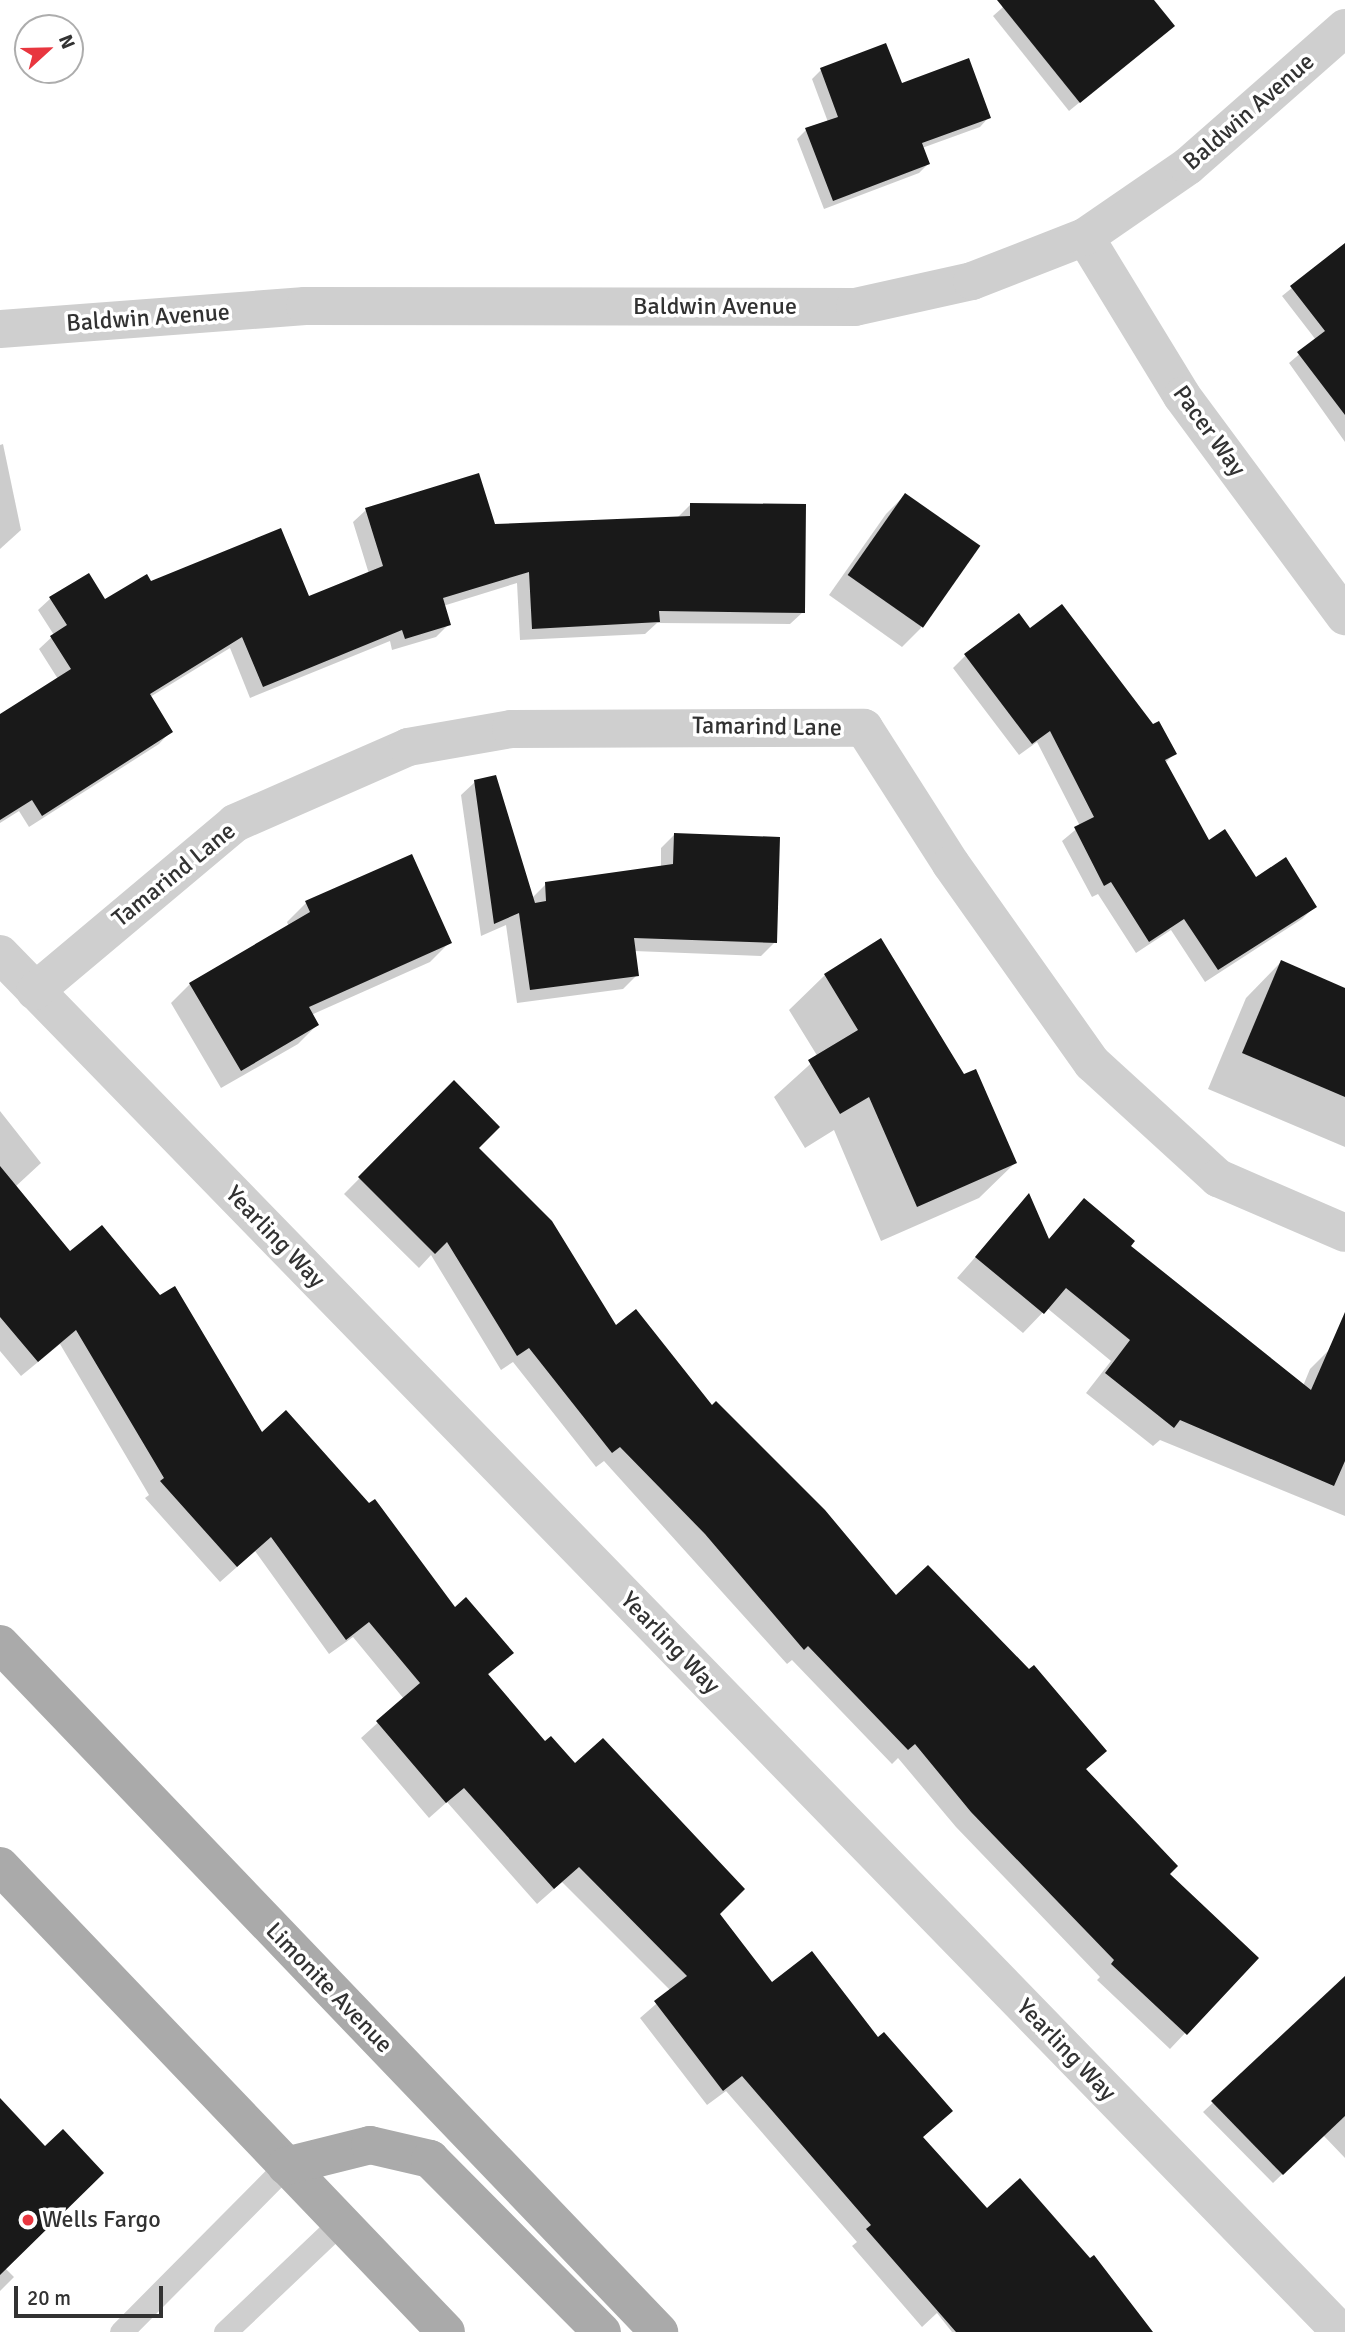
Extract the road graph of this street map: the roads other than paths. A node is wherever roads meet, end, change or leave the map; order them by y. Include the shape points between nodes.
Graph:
1 (1345, 28) edge
2 (1085, 237) junction
3 (0, 330) edge
4 (1345, 617) edge
5 (0, 954) edge
6 (35, 991) junction
7 (1345, 1233) edge
8 (0, 1644) edge
9 (0, 1866) edge
10 (286, 2166) junction
11 (341, 2222) junction
12 (121, 2332) edge
13 (225, 2332) edge
14 (446, 2332) edge
15 (602, 2332) edge
16 (659, 2332) edge
17 (1341, 2332) edge

1 - 2 street, Baldwin Avenue via 1188,166
2 - 3 street, Baldwin Avenue via 972,281 855,307 305,306
2 - 4 street, Pacer Way via 1182,397
5 - 6 street, Yearling Way
6 - 7 street, Tamarind Lane via 235,823 408,747 524,729 864,728 951,864 1091,1063 1218,1178
6 - 17 street, Yearling Way
8 - 16 main road, Limonite Avenue
9 - 10 main road
10 - 11 main road
10 - 12 lane
10 - 15 main road via 370,2145 430,2159
11 - 13 lane
11 - 14 main road

